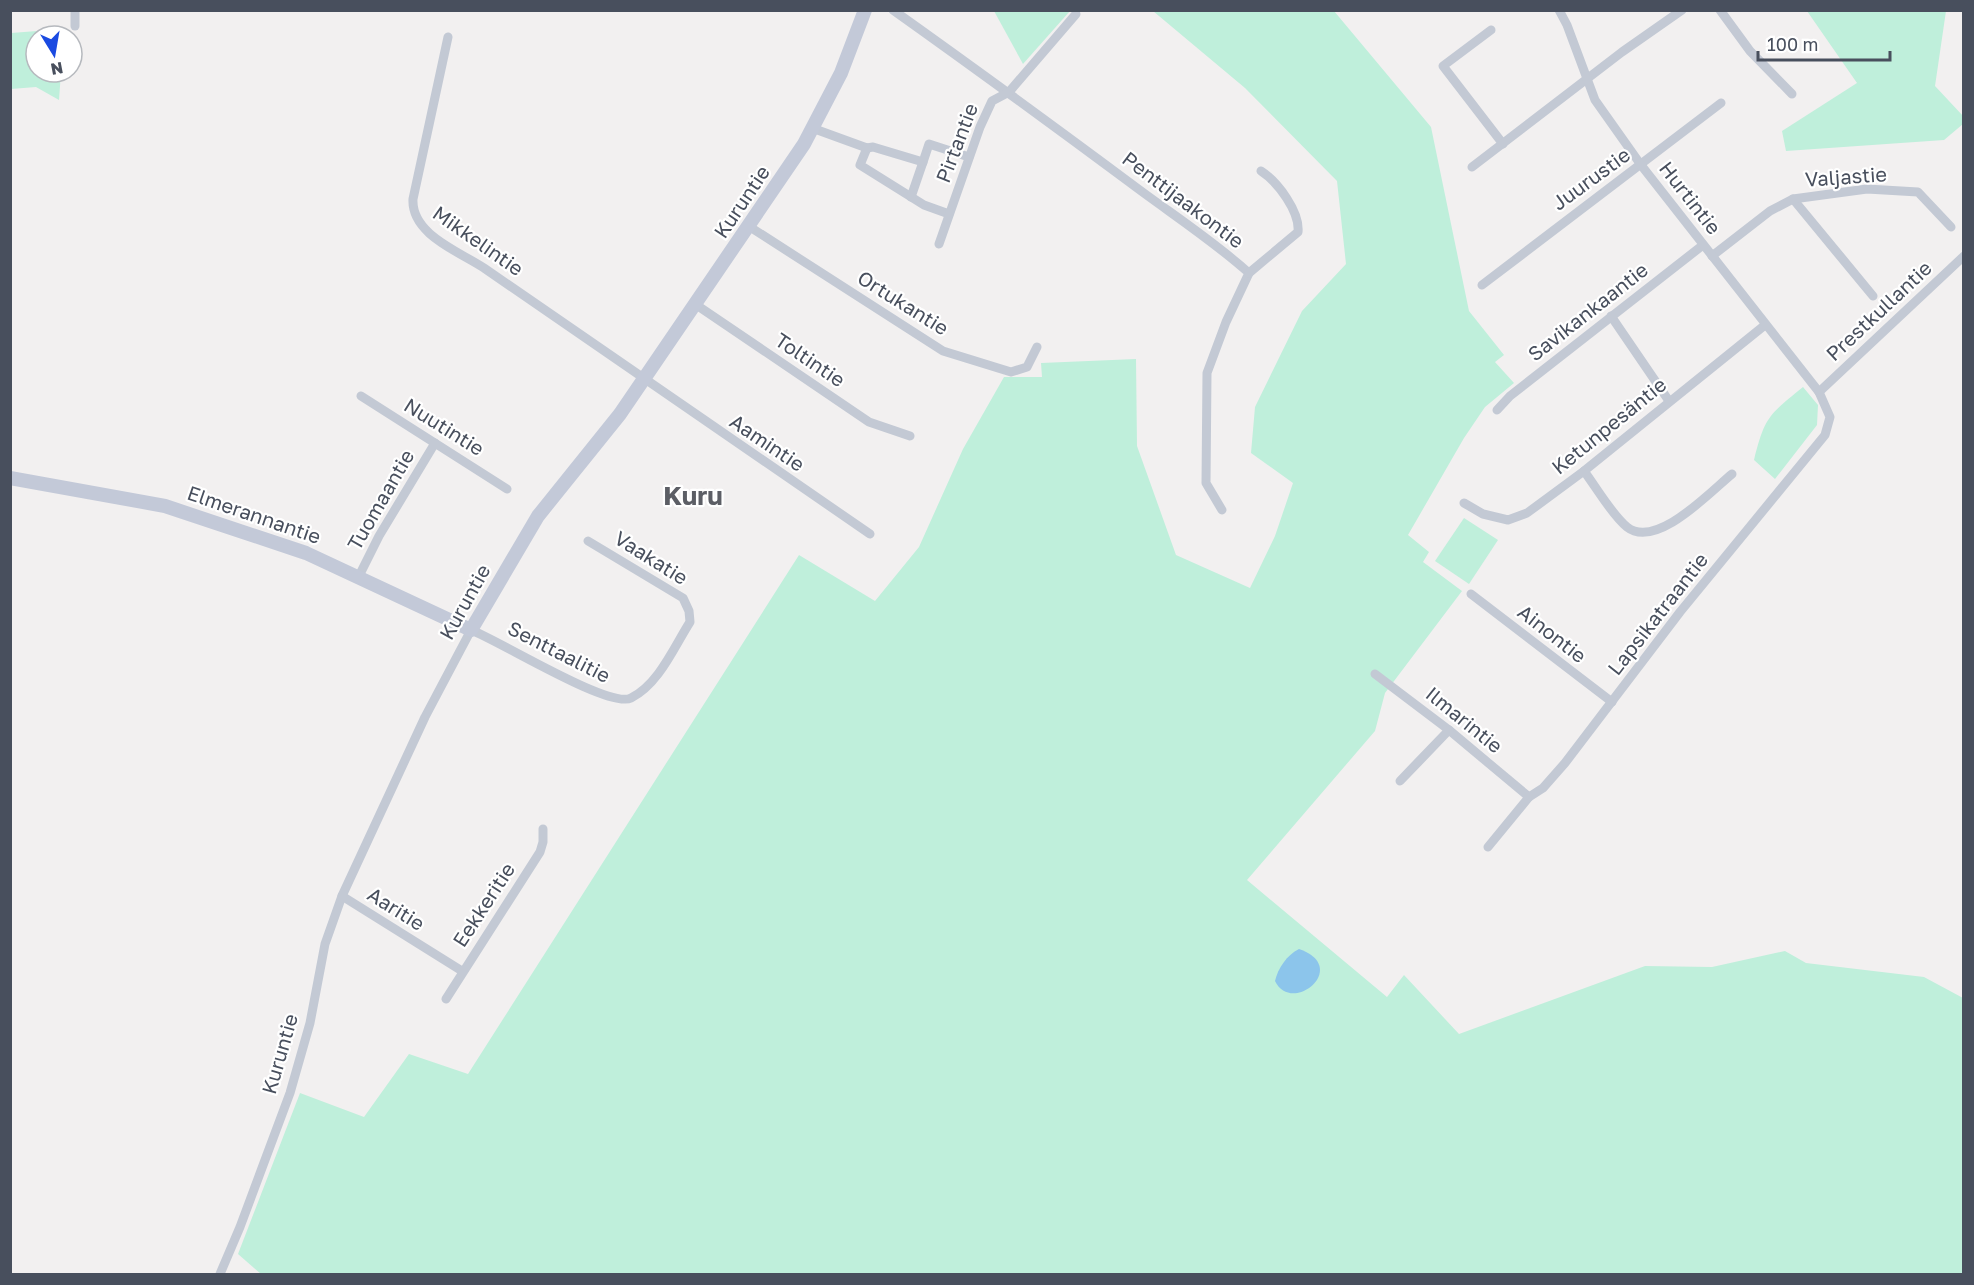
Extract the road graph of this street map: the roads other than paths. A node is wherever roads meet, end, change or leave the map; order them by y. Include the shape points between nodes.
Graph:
1 (865, 10) edge
2 (893, 10) edge
3 (1559, 10) edge
4 (1682, 10) edge
5 (1720, 10) edge
6 (1076, 14) dead end
7 (1491, 30) dead end
8 (448, 37) dead end
9 (1586, 82) junction
10 (1009, 92) junction
11 (1792, 94) dead end
12 (1721, 103) dead end
13 (812, 128) junction
14 (1503, 144) junction
15 (867, 148) junction
16 (969, 157) junction
17 (923, 162) junction
18 (1641, 165) junction
19 (1472, 167) dead end
20 (1261, 171) dead end
21 (911, 197) junction
22 (1793, 199) junction
23 (950, 214) junction
24 (750, 227) junction
25 (1951, 227) dead end
26 (939, 244) dead end
27 (1703, 245) junction
28 (1712, 256) junction
29 (1964, 256) edge
30 (1249, 273) junction
31 (1482, 285) dead end
32 (1873, 296) dead end
33 (695, 304) junction
34 (1611, 316) junction
35 (1765, 325) junction
36 (1037, 347) dead end
37 (644, 378) junction
38 (1819, 392) junction
39 (361, 396) dead end
40 (1669, 400) junction
41 (1497, 410) dead end
42 (910, 436) dead end
43 (435, 443) junction
44 (1584, 471) junction
45 (1732, 474) dead end
46 (10, 477) edge
47 (507, 489) dead end
48 (1464, 503) dead end
49 (1222, 510) dead end
50 (870, 534) dead end
51 (588, 541) dead end
52 (359, 576) junction
53 (1471, 594) dead end
54 (689, 611) joint
55 (471, 630) junction
56 (1374, 674) dead end
57 (1612, 702) junction
58 (1449, 730) junction
59 (1400, 781) dead end
60 (1529, 797) junction
61 (543, 828) dead end
62 (1488, 847) dead end
63 (342, 896) junction
64 (462, 971) junction
65 (447, 999) dead end
66 (220, 1275) edge

1 - 13 street, Kuruntie via 841,73
2 - 10 street, Penttijaakontie
3 - 9 street, Hurtintie
4 - 9 street
5 - 11 street via 1750,51
6 - 10 street, Pirtantie
7 - 14 street via 1443,66
8 - 37 street, Mikkelintie via 413,199 416,220
9 - 14 street
9 - 18 street, Hurtintie
10 - 16 street, Pirtantie via 992,102
10 - 30 street, Penttijaakontie via 1213,241
12 - 18 street, Juurustie
13 - 15 street
13 - 24 street, Kuruntie
14 - 19 street
15 - 17 street
15 - 21 street via 860,165
16 - 17 street via 929,144
16 - 23 street, Pirtantie
17 - 21 street
18 - 27 street, Hurtintie
18 - 31 street, Juurustie
20 - 30 street via 1271,178 1299,220 1298,232
21 - 23 street
22 - 25 street, Valjastie via 1867,189 1918,192
22 - 28 street, Valjastie via 1770,211
22 - 32 street
23 - 26 street, Pirtantie
24 - 33 street, Kuruntie
24 - 36 street, Ortukantie via 943,351 1011,372 1027,367
27 - 28 street, Hurtintie
27 - 34 street, Savikankaantie
28 - 35 street, Hurtintie
29 - 38 street, Prestkullantie
30 - 49 street, Penttijaakontie via 1207,373 1206,483
33 - 37 street, Kuruntie
33 - 42 street, Toltintie via 869,422
34 - 40 street
34 - 41 street, Savikankaantie
35 - 38 street, Hurtintie
35 - 40 street, Ketunpesäntie
37 - 50 street, Aamintie
37 - 55 street, Kuruntie via 594,449 538,516
38 - 57 street, Lapsikatraantie via 1830,417 1825,435
39 - 43 street, Nuutintie
40 - 44 street, Ketunpesäntie
43 - 47 street, Nuutintie
43 - 52 street, Tuomaantie
44 - 45 street via 1627,528 1645,534 1664,529
44 - 48 street, Ketunpesäntie via 1527,513 1508,520 1483,514
46 - 52 street, Elmerannantie via 165,506 306,552
51 - 54 street, Vaakatie via 683,598
52 - 55 street, Elmerannantie
53 - 57 street, Ainontie
54 - 55 street, Senttaalitie via 690,622 648,686 629,699 620,700 591,691
55 - 63 street, Kuruntie via 425,717
56 - 58 street, Ilmarintie
57 - 60 street, Lapsikatraantie via 1565,763 1543,788
58 - 59 street
58 - 60 street, Ilmarintie
60 - 62 street, Lapsikatraantie
61 - 64 street, Eekkeritie via 540,852
63 - 64 street, Aaritie
63 - 66 street, Kuruntie via 325,944 310,1023 290,1093
64 - 65 street, Eekkeritie

